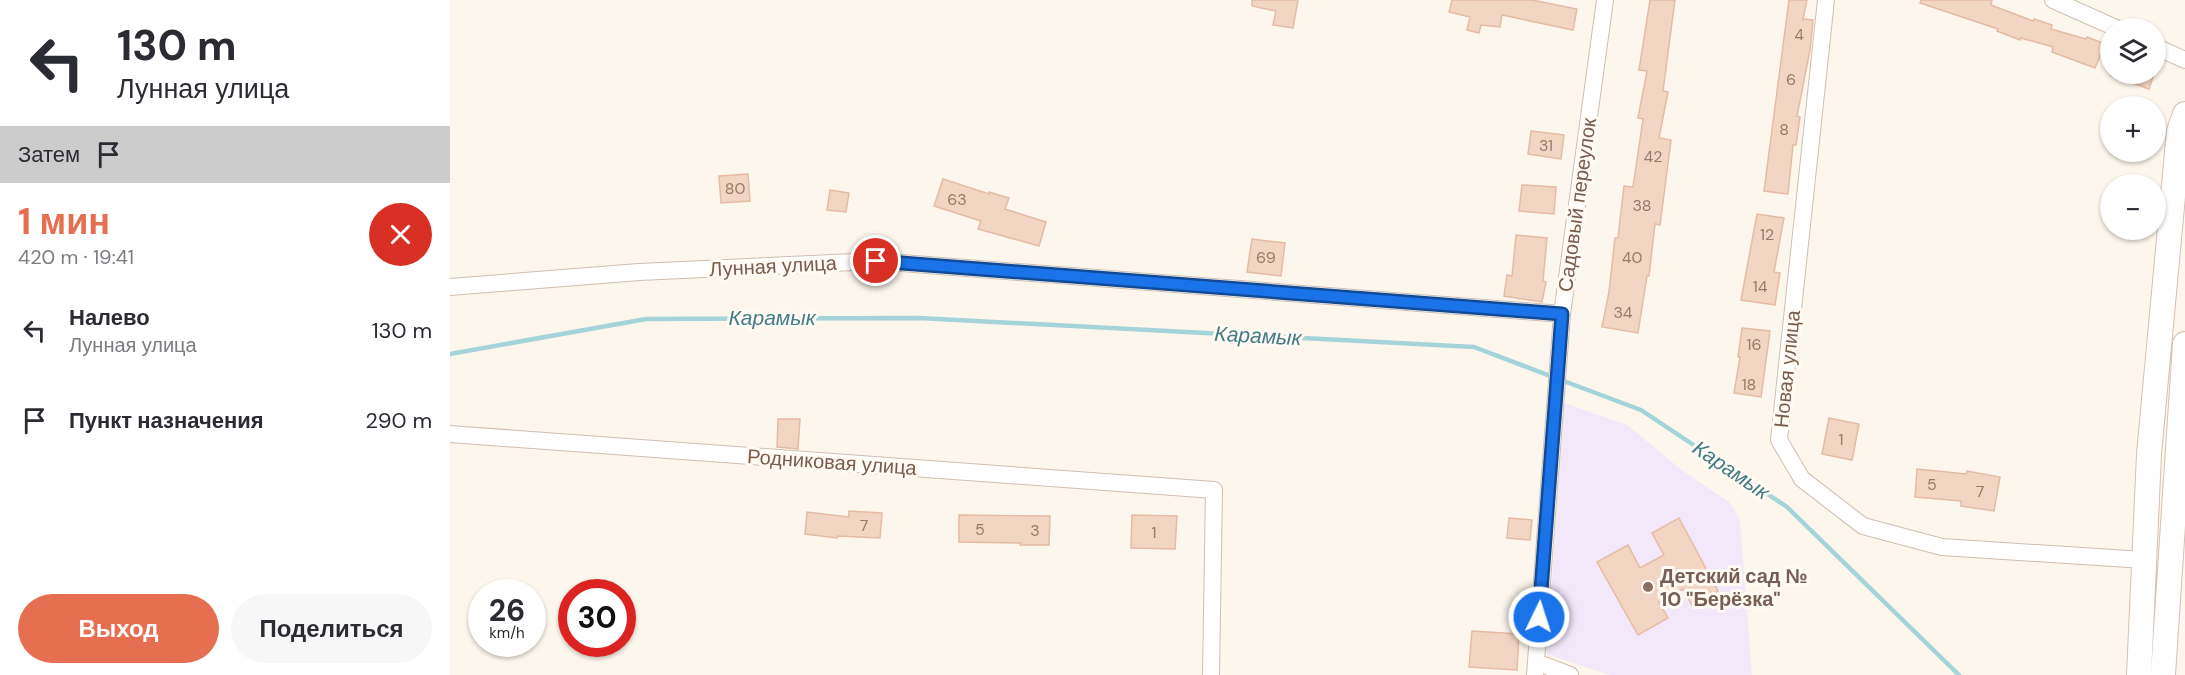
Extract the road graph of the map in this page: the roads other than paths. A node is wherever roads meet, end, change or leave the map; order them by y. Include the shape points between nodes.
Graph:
1 (1605, 0) edge
2 (1826, 0) edge
3 (2053, 0) edge
4 (2100, 21) edge
5 (2166, 51) edge
6 (2185, 60) edge
7 (2185, 114) edge
8 (450, 287) edge
9 (1562, 314) junction
10 (2185, 345) edge
11 (450, 434) edge
12 (2181, 470) edge
13 (2144, 560) junction
14 (1536, 669) edge
15 (1211, 675) edge
16 (1570, 675) edge
17 (2139, 675) edge
18 (2163, 675) edge

1 - 9 street, Садовый переулок
2 - 13 street, Новая улица via 1779,440 1796,470 1802,479 1863,526 1942,547
3 - 4 street
5 - 6 street
7 - 13 street via 2179,131 2152,420
8 - 9 street, Лунная улица via 639,272 876,261
9 - 14 street, Садовый переулок
10 - 12 street
11 - 15 street, Родниковая улица via 1214,490
12 - 18 street
13 - 17 street
14 - 16 street, Садовый переулок

